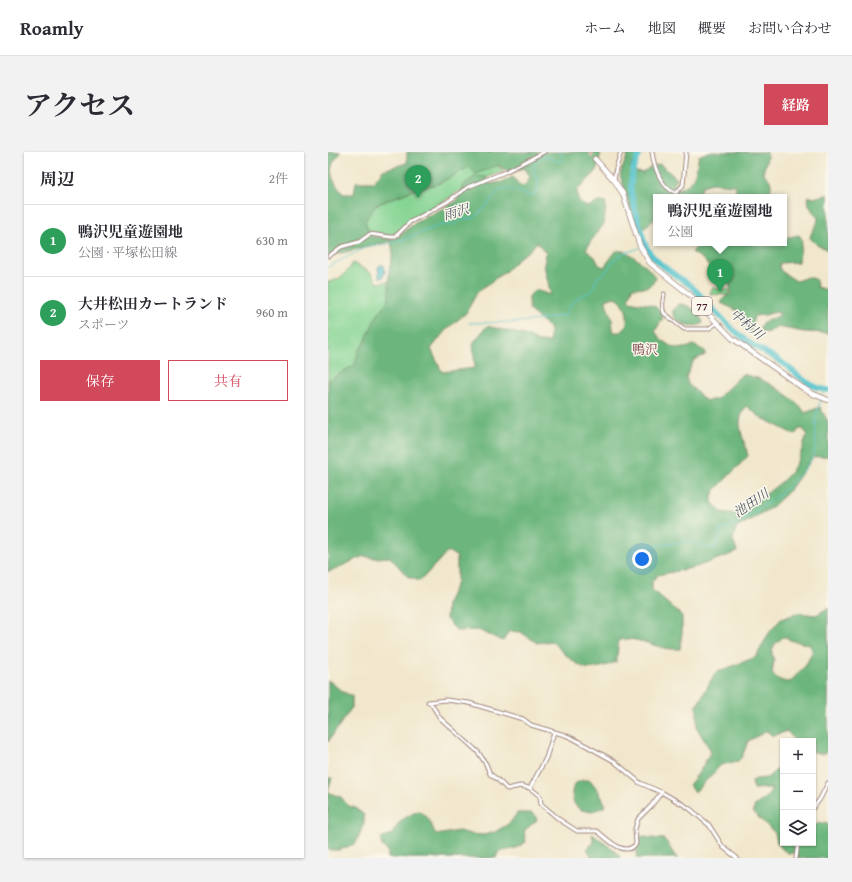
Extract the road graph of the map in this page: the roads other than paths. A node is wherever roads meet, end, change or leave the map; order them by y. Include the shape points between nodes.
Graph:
1 (544, 152) edge
2 (621, 152) edge
3 (652, 152) edge
4 (686, 152) edge
5 (595, 159) tunnel mouth
6 (614, 180) junction
7 (329, 256) edge
8 (664, 294) dead end
9 (717, 323) junction
10 (828, 400) edge
11 (554, 732) junction
12 (828, 784) edge
13 (530, 788) junction
14 (661, 793) junction
15 (816, 804) edge
16 (798, 846) edge
17 (737, 858) edge
18 (796, 858) edge

1 - 7 street via 468,187 410,222 394,237 370,234 353,244 341,247
2 - 6 street
3 - 4 street via 665,186 676,193 684,185
5 - 6 main road, 77
6 - 9 main road, 77 via 623,194 638,240 648,260 690,295
8 - 9 street via 664,313 681,327 708,328
9 - 10 main road, 77 via 738,342 803,388
11 - 13 street via 546,758
11 - 13 street via 531,726 523,719 469,704 446,700 429,702 440,718 478,752 490,774 507,789 520,786
11 - 14 street via 574,739 614,761 633,778
12 - 15 street
13 - 14 street via 540,796 541,804 560,820 577,831 597,831 624,852 636,844 635,829 638,819
14 - 17 street via 689,808 709,824 723,847
16 - 18 street

